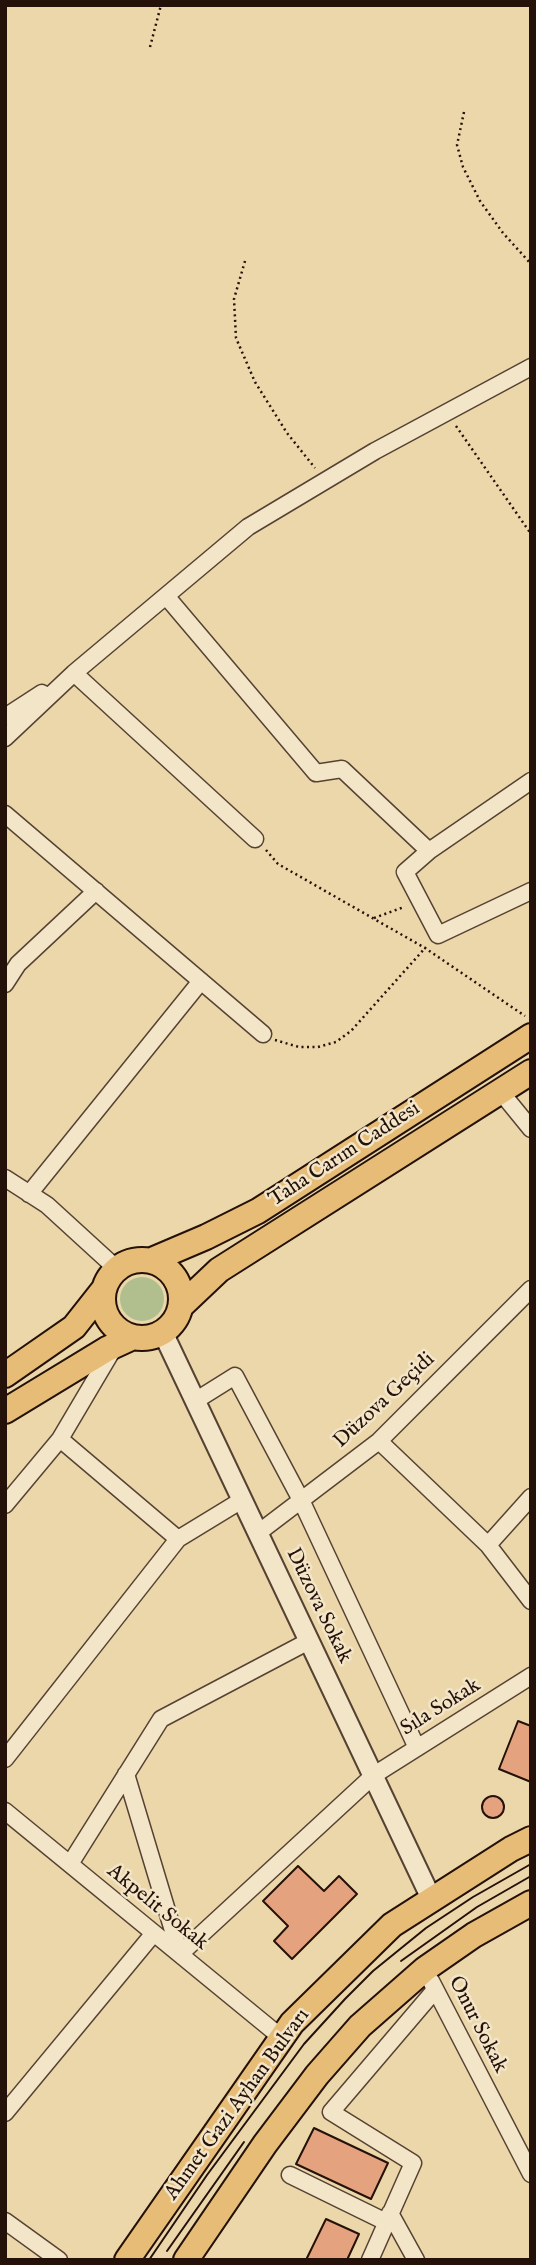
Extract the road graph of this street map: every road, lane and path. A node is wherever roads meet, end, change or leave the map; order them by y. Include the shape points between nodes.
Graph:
1 (161, 5) edge
2 (150, 47) dead end
3 (464, 113) dead end
4 (245, 261) dead end
5 (531, 264) edge
6 (531, 367) edge
7 (447, 412) junction
8 (325, 481) junction
9 (531, 534) edge
10 (166, 596) junction
11 (74, 673) junction
12 (5, 717) edge
13 (5, 738) edge
14 (531, 781) edge
15 (5, 814) edge
16 (255, 839) joint
17 (429, 851) junction
18 (96, 891) junction
19 (531, 891) edge
20 (420, 901) junction
21 (373, 919) junction
22 (425, 948) junction
23 (201, 981) junction
24 (5, 985) edge
25 (531, 1020) edge
26 (263, 1034) joint
27 (531, 1036) edge
28 (531, 1072) edge
29 (500, 1091) junction
30 (531, 1129) edge
31 (5, 1178) edge
32 (29, 1194) junction
33 (152, 1260) junction
34 (111, 1279) junction
35 (531, 1289) edge
36 (181, 1306) junction
37 (163, 1333) junction
38 (125, 1341) junction
39 (5, 1375) edge
40 (195, 1401) junction
41 (5, 1411) edge
42 (60, 1439) junction
43 (379, 1441) junction
44 (531, 1497) edge
45 (242, 1500) junction
46 (301, 1500) junction
47 (5, 1505) edge
48 (258, 1533) junction
49 (178, 1539) junction
50 (488, 1545) junction
51 (531, 1601) edge
52 (309, 1641) junction
53 (531, 1676) edge
54 (417, 1748) junction
55 (5, 1759) edge
56 (126, 1774) junction
57 (374, 1775) junction
58 (5, 1811) edge
59 (531, 1839) edge
60 (70, 1864) junction
61 (432, 1900) junction
62 (531, 1903) edge
63 (154, 1933) junction
64 (180, 1954) junction
65 (430, 1979) junction
66 (282, 2038) junction
67 (5, 2113) edge
68 (531, 2174) edge
69 (290, 2175) dead end
70 (388, 2217) junction
71 (5, 2221) edge
72 (59, 2260) edge
73 (127, 2260) edge
74 (186, 2260) edge
75 (370, 2260) edge
76 (416, 2260) edge

1 - 2 path
3 - 5 path via 457,145 463,167 503,233
4 - 8 path via 234,299 236,338 255,382
6 - 7 street
7 - 8 street
7 - 9 path
8 - 10 street via 248,527
10 - 11 street
10 - 17 street via 316,773 342,769
11 - 12 street
11 - 13 street
11 - 16 street
14 - 17 street
15 - 18 street
16 - 21 path via 278,864
17 - 20 street via 405,873
18 - 23 street
18 - 24 street via 18,964
19 - 20 street via 438,935
20 - 21 path
21 - 22 path
22 - 25 path
22 - 26 path via 336,1042 299,1047
23 - 26 street
23 - 32 street
27 - 33 main road, Taha Carım Caddesi via 258,1210
28 - 29 main road, Taha Carım Caddesi
29 - 30 street
29 - 36 main road, Taha Carım Caddesi via 219,1270
31 - 32 street
32 - 34 street via 47,1205
33 - 34 main road via 132,1261
33 - 36 main road via 176,1278
34 - 38 main road via 104,1310
34 - 39 main road via 74,1327
35 - 43 street, Düzova Geçidi
36 - 37 main road
37 - 38 main road
37 - 40 street, Düzova Sokak
38 - 41 main road
38 - 42 street
40 - 45 street, Düzova Sokak
40 - 46 street via 235,1377
42 - 47 street
42 - 49 street
43 - 46 street, Düzova Geçidi
43 - 50 street
44 - 50 street
45 - 48 street, Düzova Sokak
45 - 49 street
46 - 48 street, Düzova Geçidi
46 - 54 street
48 - 52 street, Düzova Sokak
49 - 55 street
50 - 51 street
52 - 56 street via 161,1719
52 - 57 street, Düzova Sokak
53 - 54 street, Sıla Sokak
54 - 57 street, Sıla Sokak
56 - 60 street
56 - 64 street
57 - 61 street, Düzova Sokak
57 - 64 street, Sıla Sokak
58 - 60 street, Akpelit Sokak
59 - 61 main road, Ahmet Gazi Ayhan Bulvarı
60 - 63 street, Akpelit Sokak
61 - 66 main road, Ahmet Gazi Ayhan Bulvarı via 392,1925
62 - 65 main road via 474,1935
63 - 64 street, Akpelit Sokak
63 - 67 street
64 - 66 street, Akpelit Sokak
65 - 68 street, Onur Sokak
65 - 70 street via 331,2112 413,2163
65 - 74 main road via 360,2026 317,2075
66 - 73 main road, Ahmet Gazi Ayhan Bulvarı
69 - 70 street
70 - 75 street
70 - 76 street
71 - 72 street

